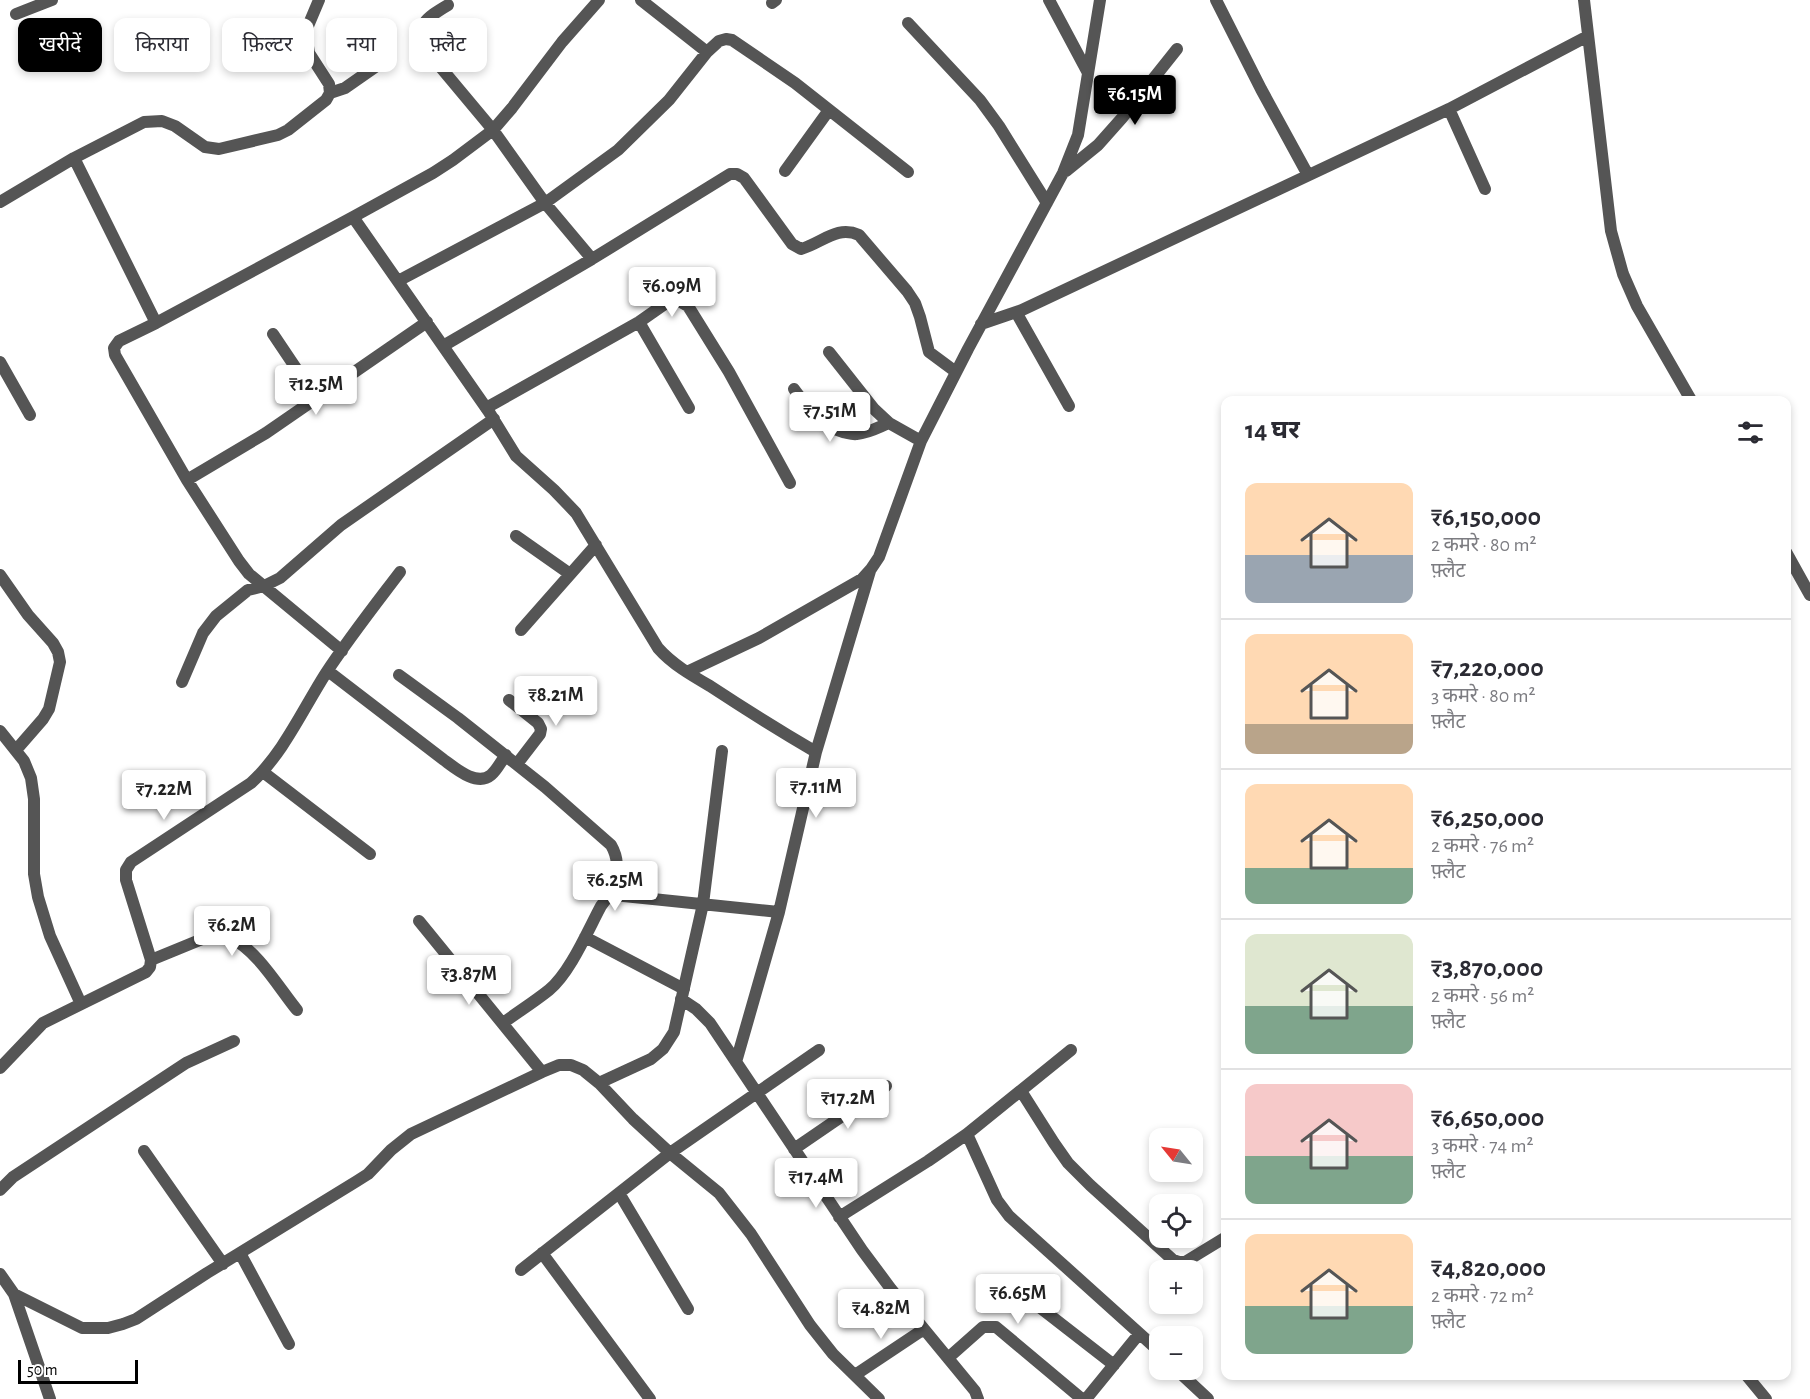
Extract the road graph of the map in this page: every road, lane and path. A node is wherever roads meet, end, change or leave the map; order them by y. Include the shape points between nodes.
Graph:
1 (52, 0) edge
2 (319, 0) edge
3 (599, 0) edge
4 (641, 0) edge
5 (1049, 0) edge
6 (1100, 0) edge
7 (1216, 0) edge
8 (1584, 0) edge
9 (448, 5) dead end
10 (16, 14) dead end
11 (908, 23) dead end
12 (1588, 36) junction
13 (1177, 49) dead end
14 (707, 52) junction
15 (368, 72) edge
16 (1088, 73) junction
17 (330, 93) junction
18 (1449, 109) junction
19 (829, 110) junction
20 (493, 130) junction
21 (74, 158) junction
22 (785, 171) dead end
23 (908, 172) dead end
24 (1063, 173) junction
25 (1308, 175) junction
26 (1485, 189) dead end
27 (0, 202) edge
28 (545, 203) junction
29 (1047, 203) junction
30 (353, 217) junction
31 (592, 259) junction
32 (398, 281) junction
33 (1016, 312) junction
34 (427, 322) junction
35 (639, 322) junction
36 (156, 323) junction
37 (981, 324) junction
38 (273, 334) dead end
39 (443, 346) junction
40 (829, 352) dead end
41 (0, 362) edge
42 (956, 372) junction
43 (794, 389) dead end
44 (1689, 396) edge
45 (316, 398) junction
46 (1069, 406) dead end
47 (486, 408) junction
48 (690, 408) dead end
49 (30, 415) dead end
50 (494, 419) junction
51 (889, 423) junction
52 (921, 441) junction
53 (187, 480) junction
54 (790, 483) dead end
55 (516, 536) dead end
56 (596, 545) junction
57 (1791, 561) edge
58 (871, 569) junction
59 (400, 572) dead end
60 (570, 574) junction
61 (0, 575) edge
62 (264, 586) junction
63 (1810, 595) edge
64 (521, 630) dead end
65 (342, 651) junction
66 (328, 671) junction
67 (687, 672) junction
68 (399, 675) dead end
69 (182, 682) dead end
70 (509, 700) dead end
71 (0, 731) edge
72 (722, 751) dead end
73 (816, 752) junction
74 (20, 755) junction
75 (506, 755) junction
76 (517, 764) junction
77 (263, 772) junction
78 (370, 854) dead end
79 (614, 894) junction
80 (703, 904) junction
81 (779, 912) junction
82 (419, 921) dead end
83 (585, 937) junction
84 (151, 960) junction
85 (682, 994) junction
86 (81, 1004) junction
87 (297, 1010) dead end
88 (502, 1023) junction
89 (234, 1041) dead end
90 (819, 1050) dead end
91 (1071, 1050) dead end
92 (736, 1062) junction
93 (0, 1068) edge
94 (543, 1072) junction
95 (599, 1083) junction
96 (886, 1086) dead end
97 (1021, 1091) junction
98 (756, 1092) junction
99 (967, 1134) junction
100 (794, 1149) junction
101 (144, 1151) dead end
102 (670, 1153) junction
103 (0, 1190) edge
104 (620, 1193) junction
105 (839, 1217) junction
106 (1221, 1239) edge
107 (240, 1253) junction
108 (542, 1253) junction
109 (223, 1264) junction
110 (521, 1270) dead end
111 (0, 1274) edge
112 (1006, 1281) dead end
113 (14, 1294) junction
114 (688, 1309) dead end
115 (924, 1329) junction
116 (1140, 1335) junction
117 (1149, 1343) edge
118 (289, 1344) dead end
119 (948, 1358) junction
120 (1114, 1365) junction
121 (855, 1375) junction
122 (1188, 1380) edge
123 (1750, 1380) edge
124 (50, 1399) edge
125 (650, 1399) edge
126 (879, 1399) edge
127 (978, 1399) edge
128 (1084, 1399) edge
129 (1208, 1399) edge
130 (1766, 1399) edge

1 - 10 street
2 - 17 street via 308,26 307,40 309,53 329,84
3 - 20 street
4 - 14 street
5 - 16 street
6 - 16 street
7 - 25 street
8 - 12 street
9 - 20 street via 424,23 422,41
11 - 29 street via 981,100
12 - 18 street
12 - 44 street via 1611,231 1623,274
13 - 24 street via 1098,145
14 - 19 street via 719,41 732,40
14 - 28 street via 669,100 618,150
15 - 17 street
16 - 24 street via 1078,135
17 - 21 street via 319,106 279,135 219,149 205,147 175,126 152,120
18 - 25 street
18 - 26 street
19 - 22 street
19 - 23 street
20 - 28 street
20 - 30 street via 433,173
21 - 27 street
21 - 36 street
24 - 29 street
25 - 33 street
28 - 31 street
28 - 32 street
29 - 37 street
30 - 32 street
30 - 36 street
31 - 39 street
31 - 42 street via 730,174 737,174 744,178 792,244 801,249 840,231 859,235 915,303 929,352
32 - 34 street
33 - 37 street
33 - 46 street
34 - 39 street
34 - 45 street
35 - 47 street
35 - 48 street
35 - 54 street via 669,301 688,306
36 - 53 street via 119,341 115,355
37 - 42 street
38 - 45 street
39 - 47 street
40 - 51 street
41 - 49 street
42 - 52 street
43 - 51 street via 809,411 840,431 854,435
45 - 53 street
47 - 50 street
50 - 56 street via 516,456 576,513
50 - 62 street via 341,525 280,578
51 - 52 street
52 - 58 street via 886,540
53 - 62 street via 239,561
55 - 60 street
56 - 60 street
56 - 67 street via 658,648
57 - 63 street
58 - 67 street via 862,579 759,638
58 - 73 street
59 - 65 street
60 - 64 street
61 - 74 street via 53,643 60,662 49,709
62 - 65 street
62 - 69 street via 248,590 209,624
65 - 66 street
66 - 75 street via 463,773 485,778
66 - 77 street
67 - 73 street
68 - 75 street
70 - 76 street via 541,729
71 - 74 street
72 - 80 street
73 - 81 street
74 - 86 street via 33,789 33,855 38,897 50,936
75 - 76 street
76 - 79 street via 611,845 618,865
77 - 78 street
77 - 84 street via 143,853 126,870
79 - 80 street
79 - 83 street via 601,906
80 - 81 street
80 - 85 street
81 - 92 street
82 - 88 street
83 - 85 street
83 - 88 street via 549,989
84 - 86 street via 146,972
84 - 87 street via 212,935 232,938 256,959
85 - 92 street via 704,1016
85 - 95 street via 674,1032 663,1049 651,1059
86 - 93 street via 43,1023
88 - 94 street
89 - 103 street via 186,1063 13,1177
90 - 98 street
91 - 97 street
92 - 98 street
94 - 95 street via 571,1065
94 - 107 street via 411,1134 368,1173
95 - 102 street
96 - 100 street
97 - 99 street
97 - 106 street via 1068,1163 1168,1256 1185,1262
98 - 100 street
98 - 102 street
99 - 105 street
99 - 116 street via 997,1200 1009,1216
100 - 105 street
101 - 109 street
102 - 104 street
102 - 121 street via 725,1199 810,1325
104 - 108 street
104 - 114 street
105 - 115 street
107 - 109 street
107 - 118 street
108 - 110 street
108 - 125 street
109 - 113 street via 136,1319 108,1328 73,1325
111 - 113 street
112 - 120 street
113 - 124 street
115 - 119 street
115 - 121 street
116 - 117 street
116 - 120 street
119 - 127 street
119 - 128 street via 983,1327 996,1328
120 - 128 street
121 - 126 street
122 - 129 street
123 - 130 street

